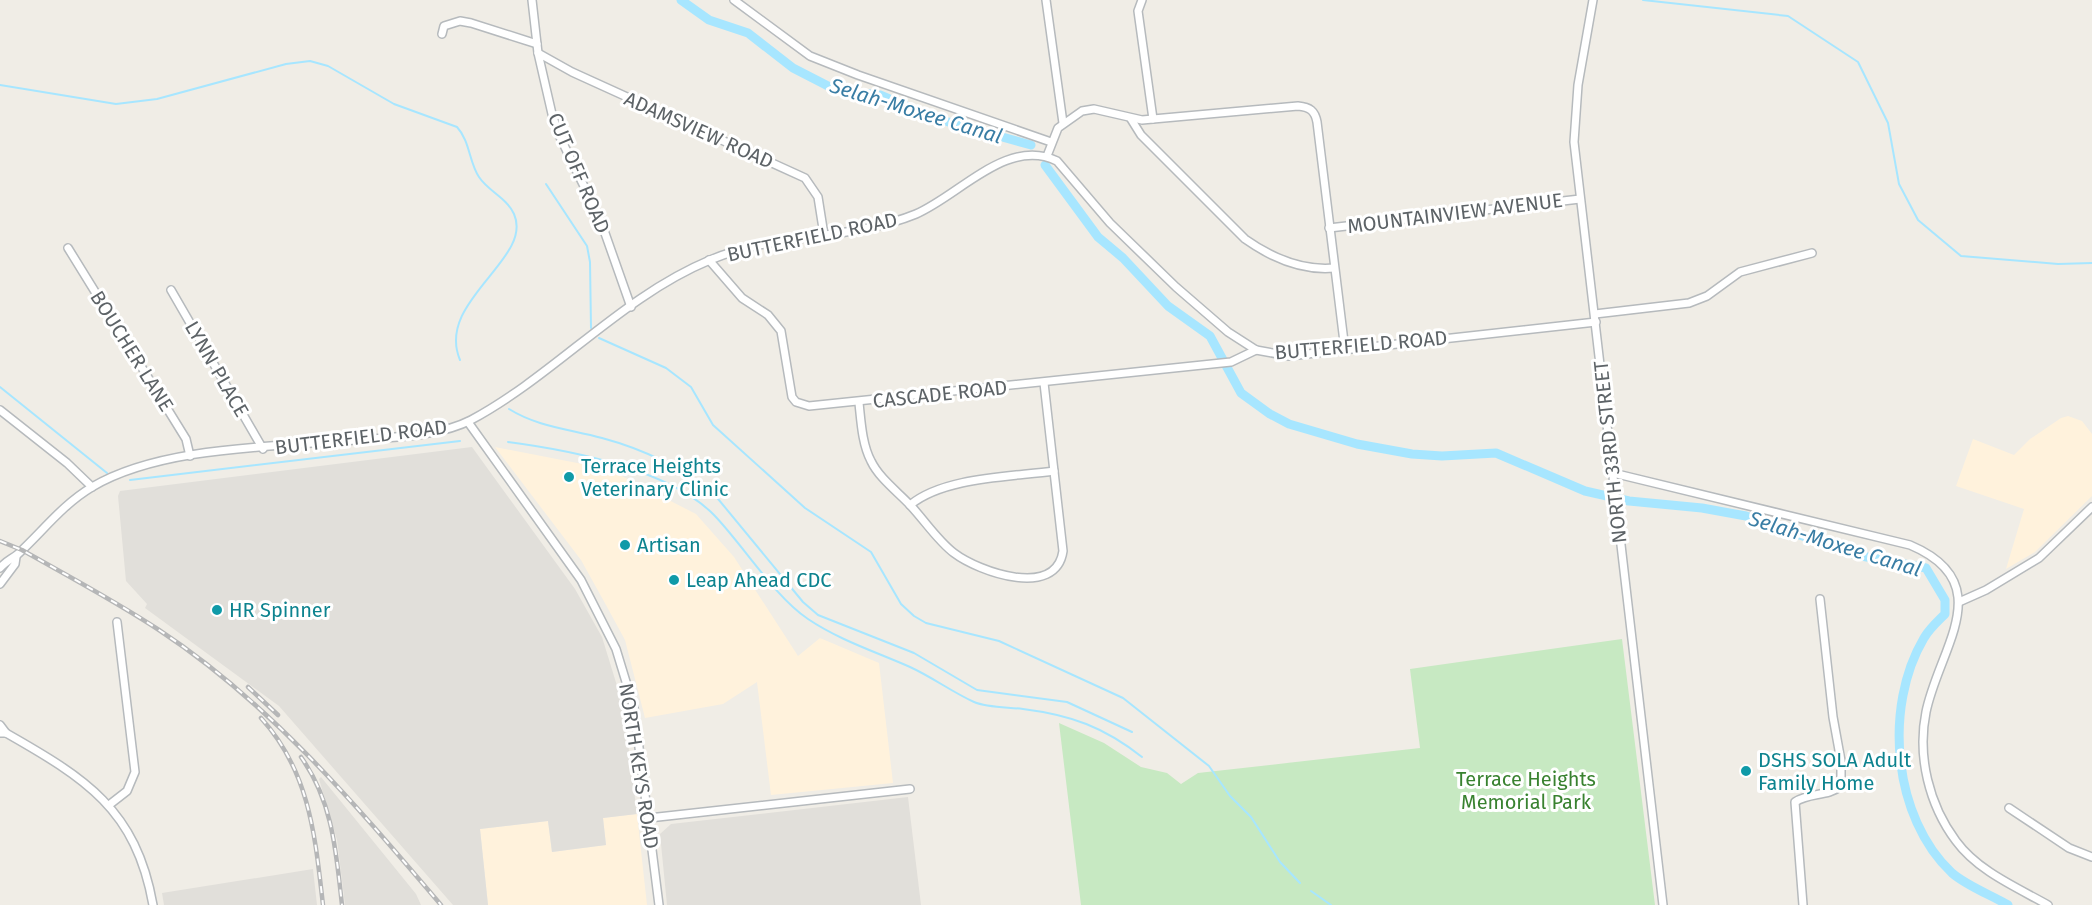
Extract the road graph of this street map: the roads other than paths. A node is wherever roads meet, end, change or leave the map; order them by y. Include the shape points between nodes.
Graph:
1 (532, 0) edge
2 (734, 0) edge
3 (1046, 0) edge
4 (1142, 0) edge
5 (1593, 0) edge
6 (442, 34) dead end
7 (537, 44) junction
8 (538, 53) junction
9 (1131, 119) junction
10 (1153, 119) junction
11 (1063, 123) junction
12 (1051, 142) junction
13 (1047, 156) junction
14 (1580, 199) junction
15 (1329, 228) junction
16 (824, 235) junction
17 (68, 248) dead end
18 (1812, 253) dead end
19 (709, 260) junction
20 (1334, 268) junction
21 (171, 290) dead end
22 (631, 307) junction
23 (1595, 318) junction
24 (1256, 350) junction
25 (1345, 350) junction
26 (1044, 383) junction
27 (859, 403) junction
28 (0, 410) edge
29 (468, 422) junction
30 (263, 448) junction
31 (190, 456) junction
32 (1054, 471) junction
33 (1613, 473) junction
34 (92, 487) junction
35 (910, 505) junction
36 (2092, 507) edge
37 (16, 556) junction
38 (0, 568) edge
39 (0, 584) edge
40 (1820, 599) dead end
41 (1959, 602) junction
42 (117, 622) dead end
43 (0, 725) edge
44 (3, 733) edge
45 (910, 789) dead end
46 (109, 805) junction
47 (2008, 808) dead end
48 (649, 818) junction
49 (2092, 857) edge
50 (153, 905) edge
51 (658, 905) edge
52 (1663, 905) edge
53 (1803, 905) edge
54 (2048, 905) edge

1 - 7 street, CUT OFF ROAD
2 - 12 street via 810,56
3 - 11 street
4 - 10 street via 1138,11
5 - 14 street, NORTH 33RD STREET via 1574,129
6 - 7 street via 444,26 460,21
7 - 8 street, CUT OFF ROAD
8 - 16 street, ADAMSVIEW ROAD via 805,178 818,197
8 - 22 street, CUT OFF ROAD via 559,135 600,219
9 - 10 street
9 - 11 street via 1094,109 1082,111
9 - 20 street via 1141,135 1262,252 1296,265
10 - 15 street via 1298,106 1312,110 1317,122
11 - 12 street
12 - 13 street
13 - 16 street, BUTTERFIELD ROAD via 1026,154 1005,161 950,196 897,221
13 - 24 street, BUTTERFIELD ROAD via 1066,168 1110,223 1176,287 1228,332
14 - 15 street, MOUNTAINVIEW AVENUE
14 - 23 street, NORTH 33RD STREET
15 - 20 street
16 - 19 street, BUTTERFIELD ROAD via 750,247
17 - 31 street, BOUCHER LANE via 186,439
18 - 23 street, BUTTERFIELD ROAD via 1740,272 1707,296 1689,303
19 - 22 street, BUTTERFIELD ROAD
19 - 27 street, CASCADE ROAD via 780,331 796,402 814,407
20 - 25 street
21 - 30 street, LYNN PLACE
22 - 29 street, BUTTERFIELD ROAD
23 - 25 street, BUTTERFIELD ROAD
23 - 33 street, NORTH 33RD STREET
24 - 25 street, BUTTERFIELD ROAD via 1289,356
24 - 26 street, CASCADE ROAD via 1231,362
26 - 27 street, CASCADE ROAD
26 - 32 street
27 - 35 street via 871,462
28 - 34 street
29 - 30 street, BUTTERFIELD ROAD via 410,435
29 - 48 street, NORTH KEYS ROAD via 581,580 602,617 634,708
30 - 31 street, BUTTERFIELD ROAD
31 - 34 street, BUTTERFIELD ROAD via 152,462
32 - 35 street via 945,486
32 - 35 street via 1063,551 1058,567 1040,578 983,569 952,552
33 - 41 street via 1910,545 1937,559 1948,571
33 - 52 street, NORTH 33RD STREET
34 - 37 street, BUTTERFIELD ROAD via 51,518
36 - 41 street via 2039,558
37 - 38 street, BUTTERFIELD ROAD
37 - 39 street, BUTTERFIELD ROAD via 15,564
40 - 53 street via 1841,786 1832,793 1804,796 1795,802
41 - 54 street via 1958,621 1925,714 1924,762 1935,808 1972,858
42 - 46 street via 135,772 127,791
43 - 44 street
44 - 46 street via 66,767
45 - 48 street
46 - 50 street via 144,868
47 - 49 street via 2068,848
48 - 51 street, NORTH KEYS ROAD

